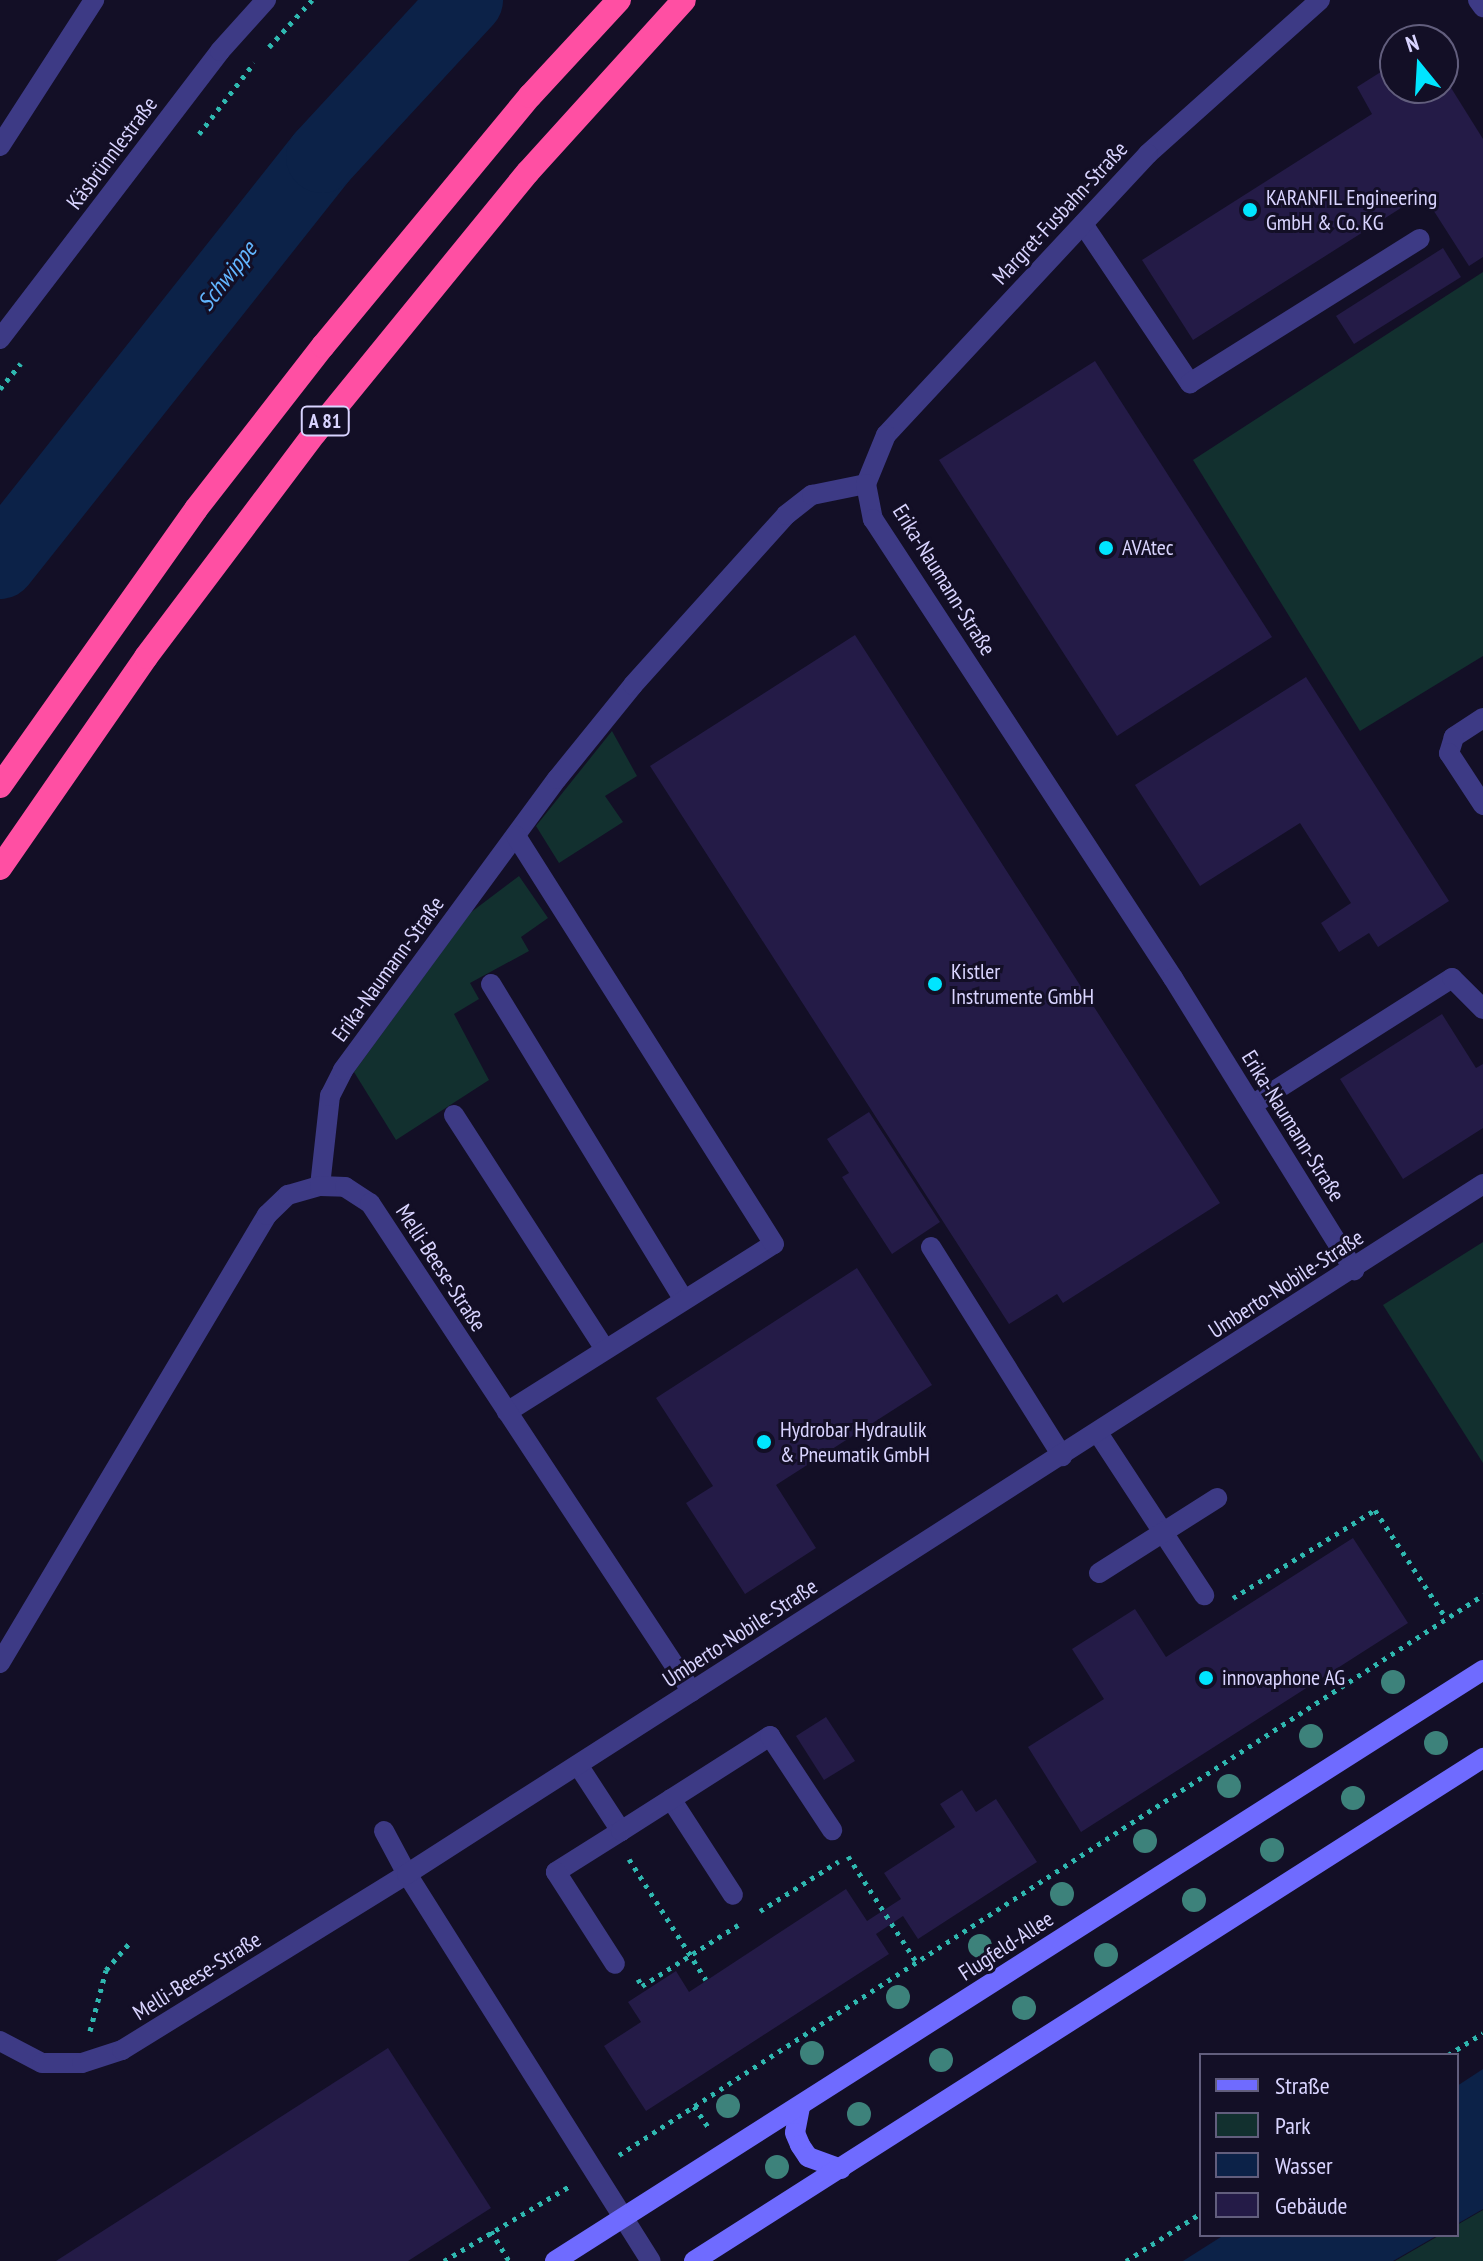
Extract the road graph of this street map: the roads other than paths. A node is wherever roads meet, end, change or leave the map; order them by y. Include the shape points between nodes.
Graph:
1 (94, 0) edge
2 (266, 0) edge
3 (619, 0) edge
4 (684, 0) edge
5 (1320, 0) edge
6 (1478, 0) edge
7 (1483, 7) edge
8 (0, 146) edge
9 (1083, 224) junction
10 (1420, 239) dead end
11 (0, 339) edge
12 (866, 484) junction
13 (1483, 718) edge
14 (0, 786) edge
15 (1483, 805) edge
16 (516, 836) junction
17 (0, 868) edge
18 (491, 984) dead end
19 (1483, 1009) edge
20 (1252, 1105) junction
21 (454, 1115) dead end
22 (1483, 1184) edge
23 (320, 1186) junction
24 (931, 1247) dead end
25 (1354, 1270) junction
26 (684, 1300) junction
27 (605, 1349) junction
28 (507, 1412) junction
29 (1098, 1433) junction
30 (1062, 1456) junction
31 (1217, 1498) dead end
32 (1164, 1534) junction
33 (1099, 1573) dead end
34 (1204, 1595) dead end
35 (0, 1663) edge
36 (1483, 1670) edge
37 (692, 1692) junction
38 (1483, 1758) edge
39 (578, 1765) junction
40 (671, 1799) junction
41 (832, 1830) dead end
42 (384, 1831) dead end
43 (617, 1833) junction
44 (407, 1874) junction
45 (733, 1895) dead end
46 (615, 1964) road end
47 (0, 2041) edge
48 (800, 2107) junction
49 (841, 2169) junction
50 (623, 2218) junction
51 (555, 2261) edge
52 (651, 2261) edge
53 (694, 2261) edge

1 - 8 street
2 - 11 street, Käsbrünnlestraße via 220,51
3 - 14 highway, A 81 via 530,96 323,346 196,509
4 - 17 highway, A 81 via 528,172 315,433 146,657
5 - 9 street, Margret-Fusbahn-Straße via 1148,154
6 - 7 street
9 - 10 street via 1190,383
9 - 12 street, Margret-Fusbahn-Straße via 886,435
12 - 16 street, Erika-Naumann-Straße via 812,495 786,515 633,685
12 - 20 street, Erika-Naumann-Straße via 873,519
13 - 15 street via 1454,737 1449,753
16 - 23 street, Erika-Naumann-Straße via 343,1070 330,1096
16 - 26 street via 774,1244
18 - 26 street
19 - 20 street via 1452,978
20 - 25 street, Erika-Naumann-Straße
21 - 27 street
22 - 25 street, Umberto-Nobile-Straße
23 - 28 street, Melli-Beese-Straße via 345,1187 370,1203
23 - 35 street via 288,1195 267,1215
24 - 30 street
25 - 29 street, Umberto-Nobile-Straße
26 - 27 street
27 - 28 street
28 - 37 street, Melli-Beese-Straße
29 - 30 street, Umberto-Nobile-Straße
29 - 32 street
30 - 37 street, Umberto-Nobile-Straße
31 - 32 street
32 - 33 street
32 - 34 street
36 - 48 main road, Flugfeld-Allee
37 - 39 street, Umberto-Nobile-Straße
38 - 49 main road
39 - 43 street
39 - 44 street, Umberto-Nobile-Straße
40 - 41 street via 770,1736
40 - 43 street
40 - 45 street
42 - 44 street
43 - 46 street via 556,1872
44 - 47 street, Melli-Beese-Straße via 122,2050 82,2063 42,2063
44 - 50 street
48 - 49 main road via 795,2133 800,2145 808,2157
48 - 50 main road, Flugfeld-Allee
49 - 53 main road
50 - 51 main road, Flugfeld-Allee
50 - 52 street

